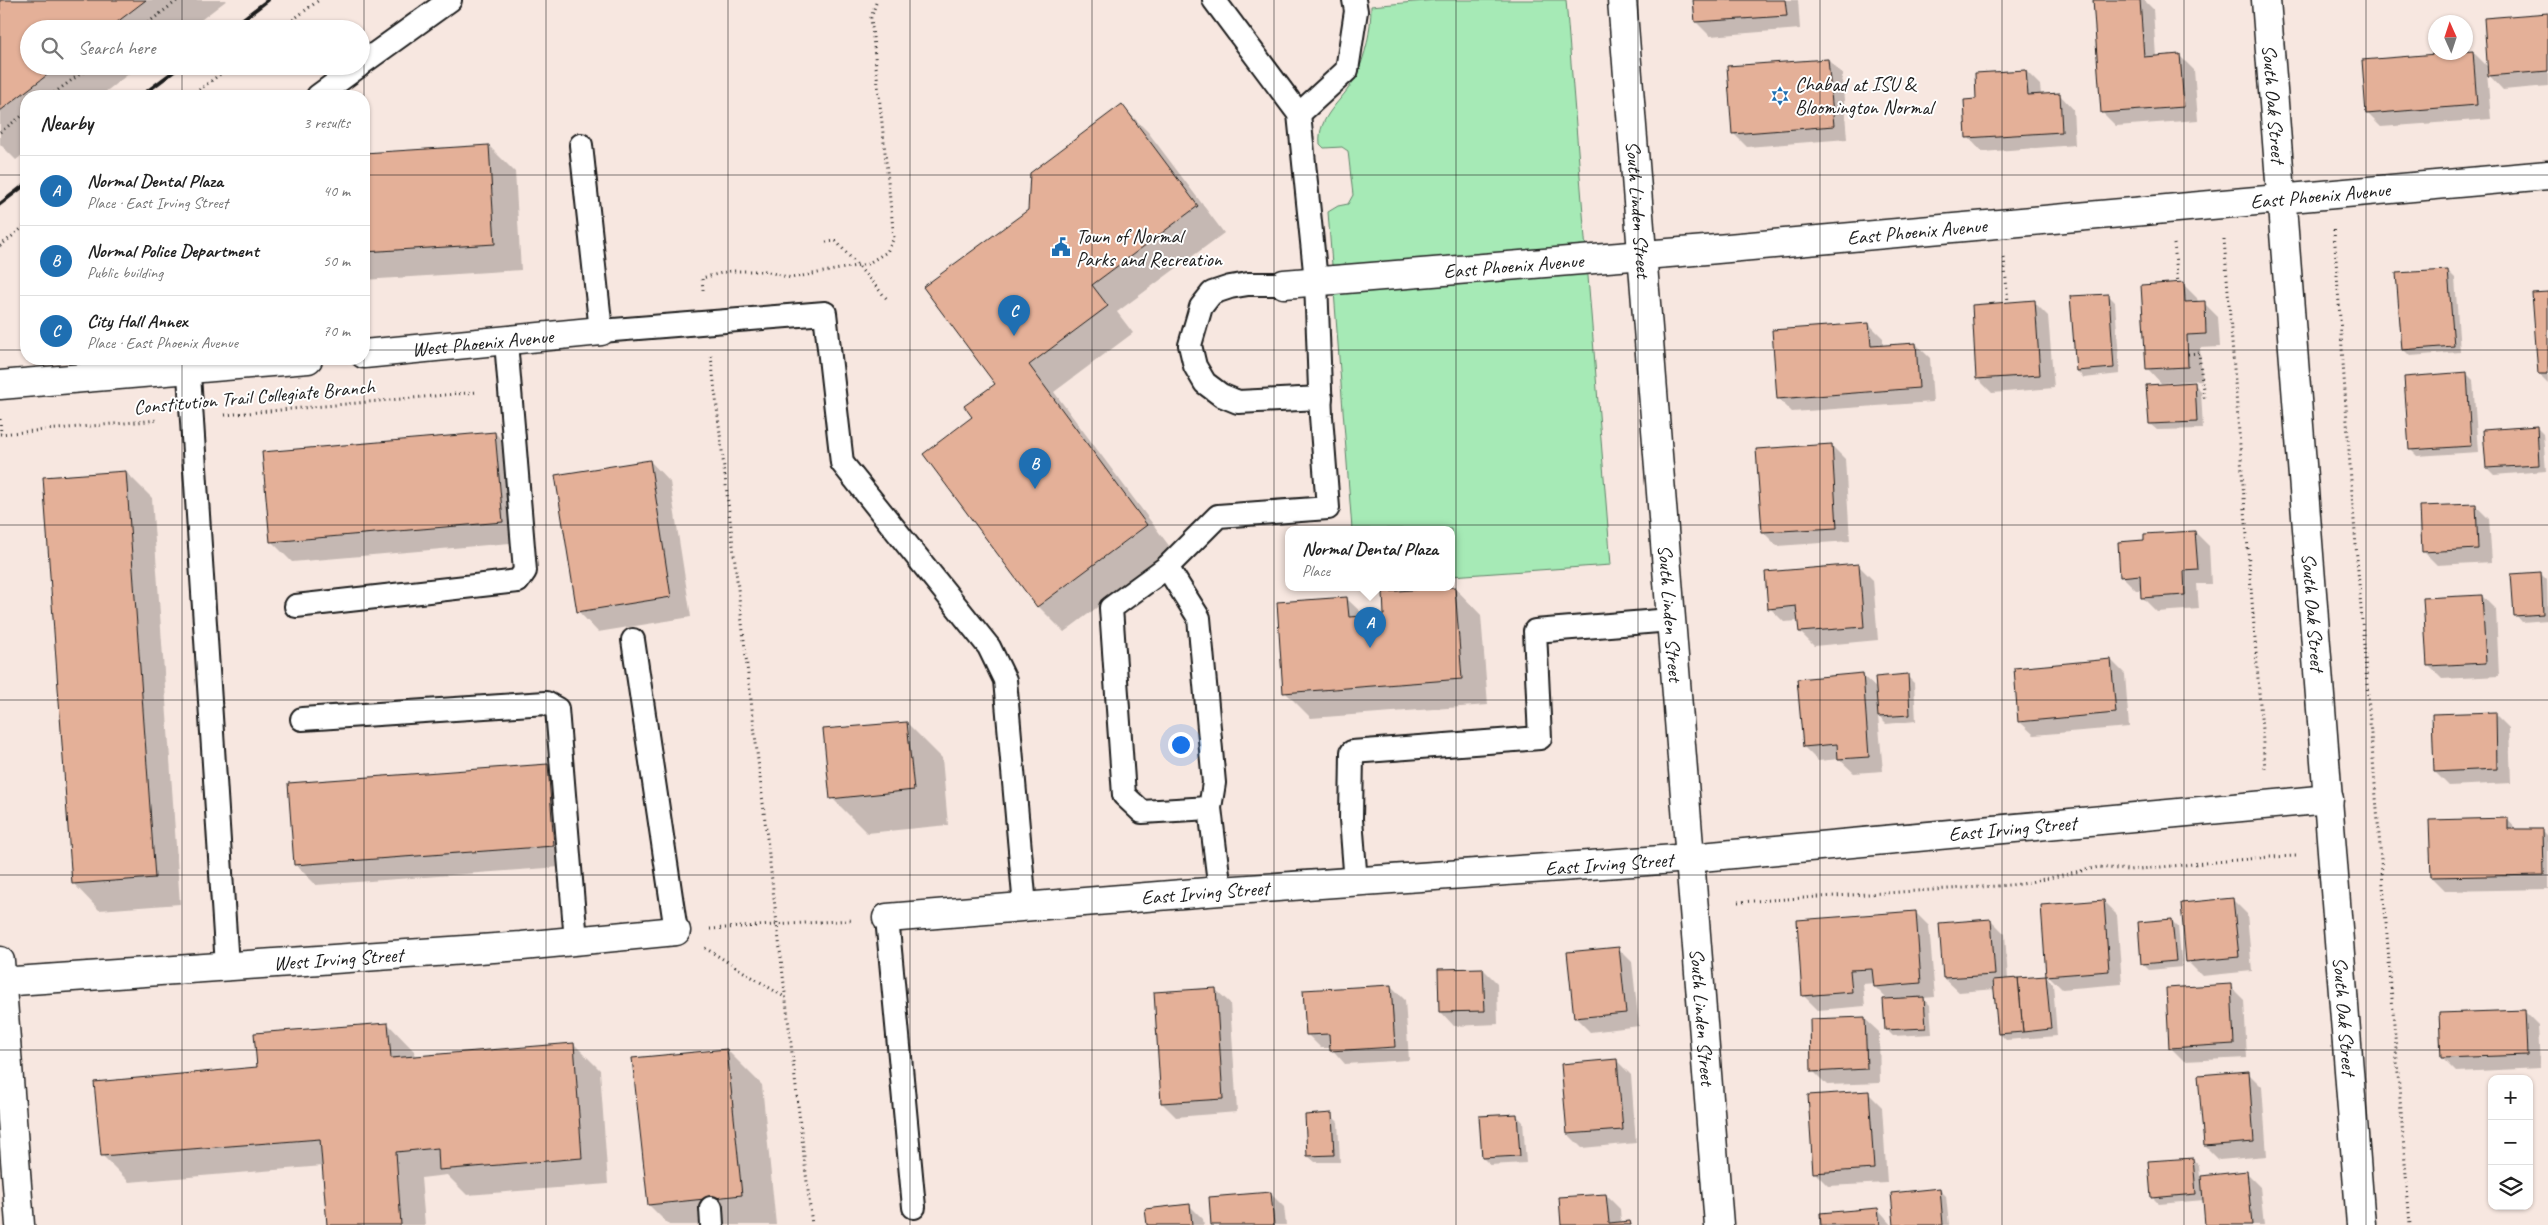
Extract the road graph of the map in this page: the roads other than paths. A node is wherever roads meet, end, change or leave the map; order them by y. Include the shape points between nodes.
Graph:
1 (450, 0) edge
2 (1214, 0) edge
3 (1354, 0) edge
4 (1622, 0) edge
5 (2266, 0) edge
6 (370, 58) edge
7 (346, 75) edge
8 (326, 90) edge
9 (1299, 114) junction
10 (581, 145) dead end
11 (2548, 175) edge
12 (2281, 198) junction
13 (1643, 255) junction
14 (1316, 281) junction
15 (1284, 284) joint
16 (601, 331) junction
17 (506, 342) junction
18 (370, 353) edge
19 (179, 365) edge
20 (188, 365) edge
21 (0, 385) edge
22 (1321, 398) junction
23 (1168, 568) junction
24 (296, 606) dead end
25 (1671, 620) junction
26 (633, 640) dead end
27 (302, 719) dead end
28 (2329, 799) junction
29 (1210, 808) junction
30 (1690, 858) junction
31 (1356, 882) junction
32 (1220, 891) junction
33 (1025, 907) junction
34 (886, 918) joint
35 (676, 932) joint
36 (576, 941) junction
37 (227, 966) junction
38 (1, 975) edge
39 (914, 1207) dead end
40 (20, 1225) edge
41 (1719, 1225) edge
42 (2361, 1225) edge

1 - 6 lane
2 - 9 lane
3 - 9 lane via 1356,11 1347,70
4 - 13 street, South Linden Street
5 - 12 street, South Oak Street
7 - 8 lane
9 - 14 lane
10 - 16 lane
11 - 12 street, East Phoenix Avenue
12 - 13 street, East Phoenix Avenue
12 - 28 street, South Oak Street
13 - 14 street, East Phoenix Avenue
13 - 25 street, South Linden Street
14 - 15 street, East Phoenix Avenue
14 - 22 lane
15 - 22 lane via 1230,286 1212,294 1201,307 1190,345 1195,366 1205,383 1238,402
16 - 17 street, West Phoenix Avenue
16 - 33 lane via 825,313 842,463 989,647 1005,680
17 - 18 street, West Phoenix Avenue
17 - 24 lane via 525,571 518,581
19 - 21 street
20 - 37 lane
22 - 23 lane via 1328,508 1218,516
23 - 29 lane via 1199,618 1214,783
23 - 29 lane via 1111,608 1124,796 1142,812
25 - 30 street, South Linden Street
25 - 31 lane via 1535,631 1540,738 1352,752
26 - 35 lane
27 - 36 lane via 546,702 557,709
28 - 30 street, East Irving Street
28 - 42 street, South Oak Street
29 - 32 lane
30 - 31 street, East Irving Street
30 - 41 street, South Linden Street
31 - 32 street, East Irving Street
32 - 33 street, East Irving Street
33 - 34 street, East Irving Street
34 - 39 lane
35 - 36 street, West Irving Street
36 - 37 street, West Irving Street
37 - 38 street, West Irving Street
38 - 40 street

